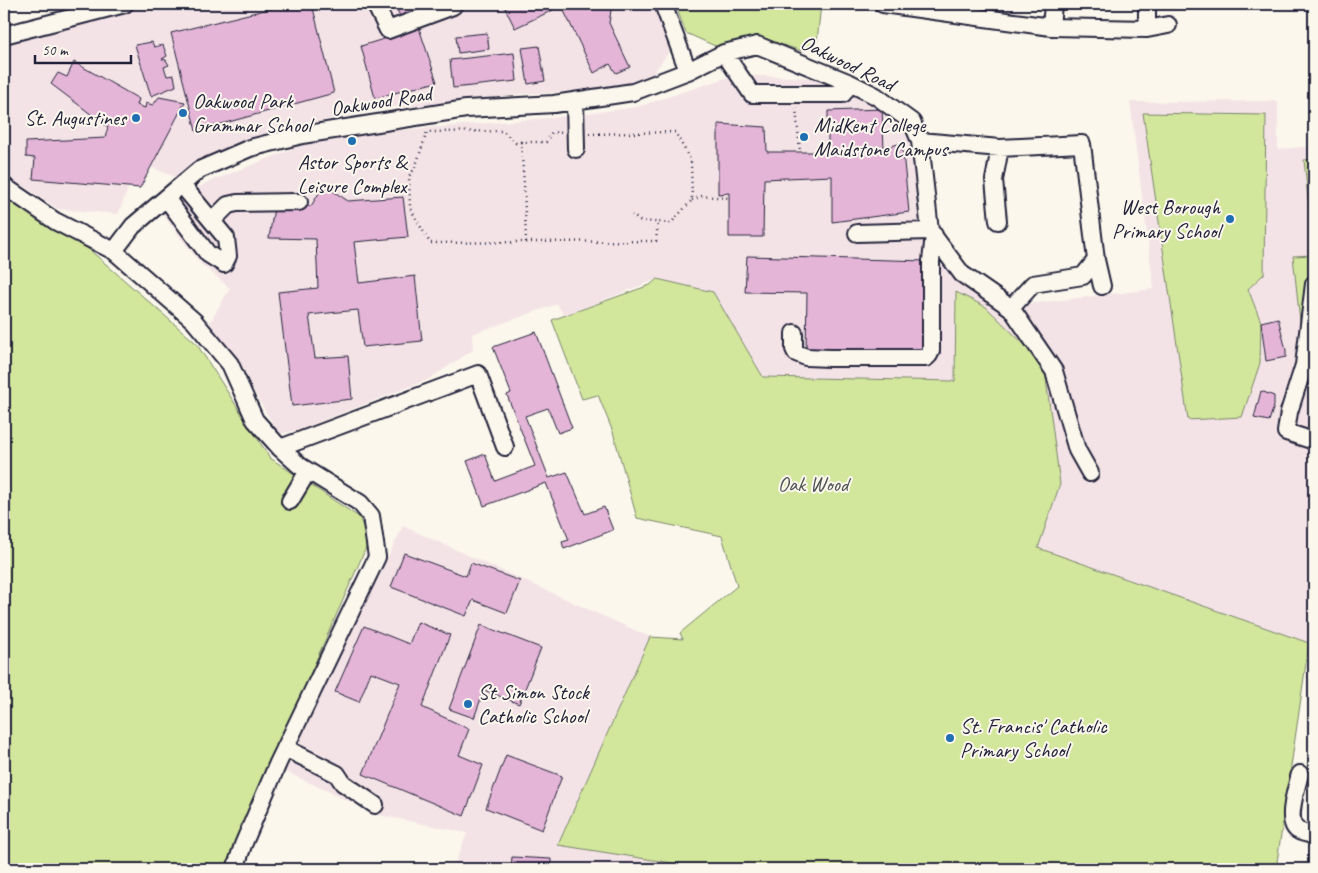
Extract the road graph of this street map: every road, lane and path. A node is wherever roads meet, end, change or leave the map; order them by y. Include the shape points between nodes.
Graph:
1 (125, 4) edge
2 (375, 4) edge
3 (663, 4) edge
4 (883, 4) edge
5 (1053, 4) edge
6 (1147, 4) edge
7 (453, 6) dead end
8 (1168, 25) dead end
9 (1051, 26) junction
10 (1147, 29) junction
11 (4, 35) edge
12 (724, 53) junction
13 (688, 71) junction
14 (850, 83) junction
15 (795, 94) junction
16 (575, 101) junction
17 (576, 141) junction
18 (920, 141) junction
19 (521, 142) junction
20 (1000, 148) junction
21 (800, 152) dead end
22 (182, 184) junction
23 (4, 186) edge
24 (166, 198) junction
25 (729, 198) dead end
26 (692, 200) junction
27 (299, 202) dead end
28 (632, 215) dead end
29 (212, 221) junction
30 (998, 221) dead end
31 (658, 222) junction
32 (857, 233) dead end
33 (932, 233) junction
34 (526, 242) junction
35 (114, 251) junction
36 (1096, 260) junction
37 (1314, 284) edge
38 (1102, 286) dead end
39 (1011, 308) junction
40 (794, 333) dead end
41 (1314, 441) edge
42 (505, 447) dead end
43 (280, 448) junction
44 (308, 471) junction
45 (1090, 473) dead end
46 (290, 501) dead end
47 (285, 748) junction
48 (1300, 774) dead end
49 (375, 805) dead end
50 (1314, 835) edge
51 (235, 869) edge

1 - 11 street
2 - 7 street via 388,30
3 - 13 street
4 - 9 street
5 - 9 street
6 - 10 street
8 - 10 street
9 - 10 street
12 - 13 street, Oakwood Road
12 - 14 street, Oakwood Road via 757,45
12 - 15 street via 752,94
13 - 16 street, Oakwood Road via 633,92
14 - 15 street via 843,94
14 - 18 street, Oakwood Road via 876,96 912,122
15 - 21 path
16 - 17 street
16 - 22 street, Oakwood Road via 466,108 302,135 250,148 199,170
17 - 19 path via 552,132 546,142
17 - 26 path via 675,132 691,161
18 - 20 street
18 - 33 street, Oakwood Road
19 - 34 path
19 - 34 path via 516,143 503,131 427,132 415,168 409,176 410,208 430,243
20 - 30 street via 994,180
20 - 36 street via 1082,144
22 - 24 street, Oakwood Road
22 - 29 street
23 - 35 street via 55,221
24 - 29 street via 208,254 224,264 228,256 226,238
24 - 35 street, Oakwood Road via 133,226
25 - 26 path via 702,196
26 - 31 path via 671,223
27 - 29 street via 237,202 228,205
28 - 31 path via 640,221
31 - 34 path via 656,240
32 - 33 street
33 - 39 street, Oakwood Road via 962,274
33 - 40 street via 931,351 926,358 806,357 794,349
35 - 43 street via 194,320 230,364 255,420
36 - 38 street
36 - 39 street via 1083,276 1033,284
37 - 41 street via 1304,366 1286,432
39 - 45 street, Oakwood Road via 1054,371 1076,450
42 - 43 street via 478,374
43 - 44 street
44 - 46 street
44 - 47 street via 360,503 371,516 377,557
47 - 49 street via 337,774 343,783
47 - 51 street
48 - 50 street via 1292,822 1299,831

